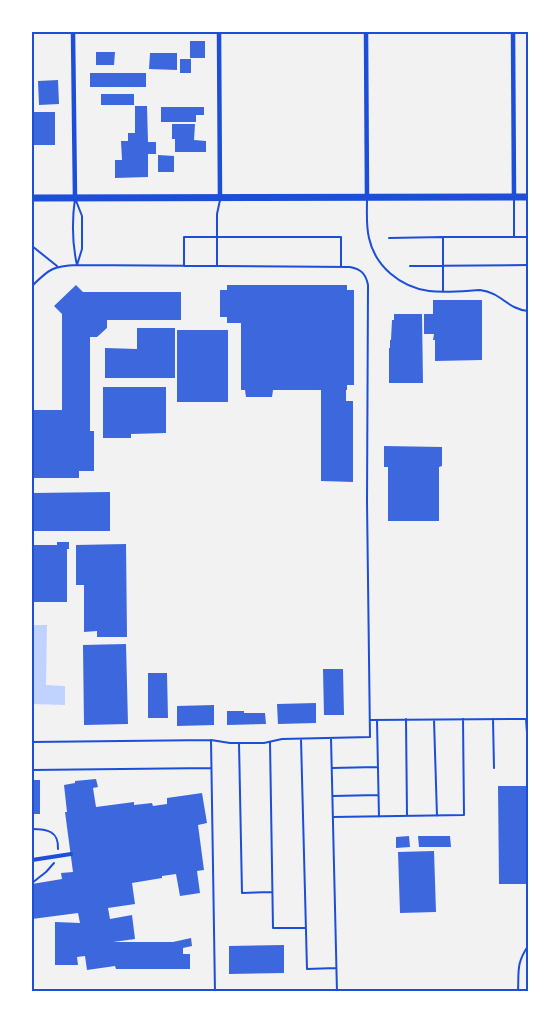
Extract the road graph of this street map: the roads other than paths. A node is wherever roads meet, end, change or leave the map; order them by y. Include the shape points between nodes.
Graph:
1 (73, 32) edge
2 (219, 32) edge
3 (366, 32) edge
4 (513, 32) edge
5 (528, 197) edge
6 (32, 198) edge
7 (75, 198) junction
8 (220, 198) junction
9 (367, 198) junction
10 (514, 198) junction
11 (216, 237) junction
12 (443, 237) junction
13 (514, 237) junction
14 (528, 237) edge
15 (389, 238) dead end
16 (32, 246) edge
17 (77, 265) junction
18 (528, 265) edge
19 (57, 266) junction
20 (184, 266) junction
21 (217, 266) junction
22 (341, 266) junction
23 (410, 266) dead end
24 (443, 266) junction
25 (32, 286) edge
26 (443, 291) junction
27 (528, 311) edge
28 (406, 719) junction
29 (434, 719) junction
30 (463, 719) junction
31 (493, 719) junction
32 (370, 720) junction
33 (377, 720) junction
34 (528, 734) edge
35 (331, 738) junction
36 (301, 739) junction
37 (211, 740) junction
38 (32, 742) edge
39 (270, 742) junction
40 (239, 743) junction
41 (378, 767) junction
42 (211, 768) junction
43 (332, 768) junction
44 (494, 768) dead end
45 (32, 770) edge
46 (378, 795) junction
47 (332, 796) junction
48 (407, 816) junction
49 (437, 816) junction
50 (333, 817) junction
51 (379, 817) junction
52 (70, 854) dead end
53 (32, 860) edge
54 (272, 892) junction
55 (306, 928) junction
56 (528, 946) edge
57 (336, 968) junction
58 (215, 992) edge
59 (337, 992) edge
60 (518, 992) edge

1 - 7 street
2 - 8 street
3 - 9 street
4 - 10 street
5 - 10 main road
6 - 7 main road
7 - 8 main road
7 - 17 lane via 73,249
7 - 17 lane via 82,216 82,249
8 - 9 main road
8 - 11 lane
9 - 10 main road
9 - 26 lane via 369,237 383,267 405,284
10 - 13 lane
11 - 20 lane via 183,237
11 - 21 lane
11 - 22 lane via 341,237
12 - 13 lane
12 - 15 lane
12 - 24 lane
13 - 14 lane
16 - 19 lane
17 - 19 lane
17 - 20 lane
18 - 24 lane
19 - 25 lane
20 - 21 lane
21 - 22 lane
22 - 32 lane via 361,270 368,285
23 - 24 lane
24 - 26 lane
26 - 27 lane via 489,291
28 - 29 lane
28 - 33 lane
28 - 48 lane
29 - 30 lane
29 - 49 lane
30 - 31 lane
30 - 49 lane via 464,815
31 - 34 lane via 526,718
31 - 44 lane
32 - 33 lane
32 - 35 lane via 370,736
33 - 41 lane
35 - 36 lane
35 - 43 lane
36 - 39 lane
36 - 55 lane
37 - 38 lane
37 - 40 lane
37 - 42 lane
39 - 40 lane
39 - 54 lane
40 - 54 lane via 242,893
41 - 43 lane
41 - 46 lane
42 - 45 lane
42 - 58 lane
43 - 47 lane
46 - 47 lane
46 - 51 lane
47 - 50 lane
48 - 49 lane
48 - 51 lane
50 - 51 lane
50 - 57 lane
52 - 53 street
54 - 55 lane via 273,928
55 - 57 lane via 307,969
56 - 60 lane via 519,962
57 - 59 lane

